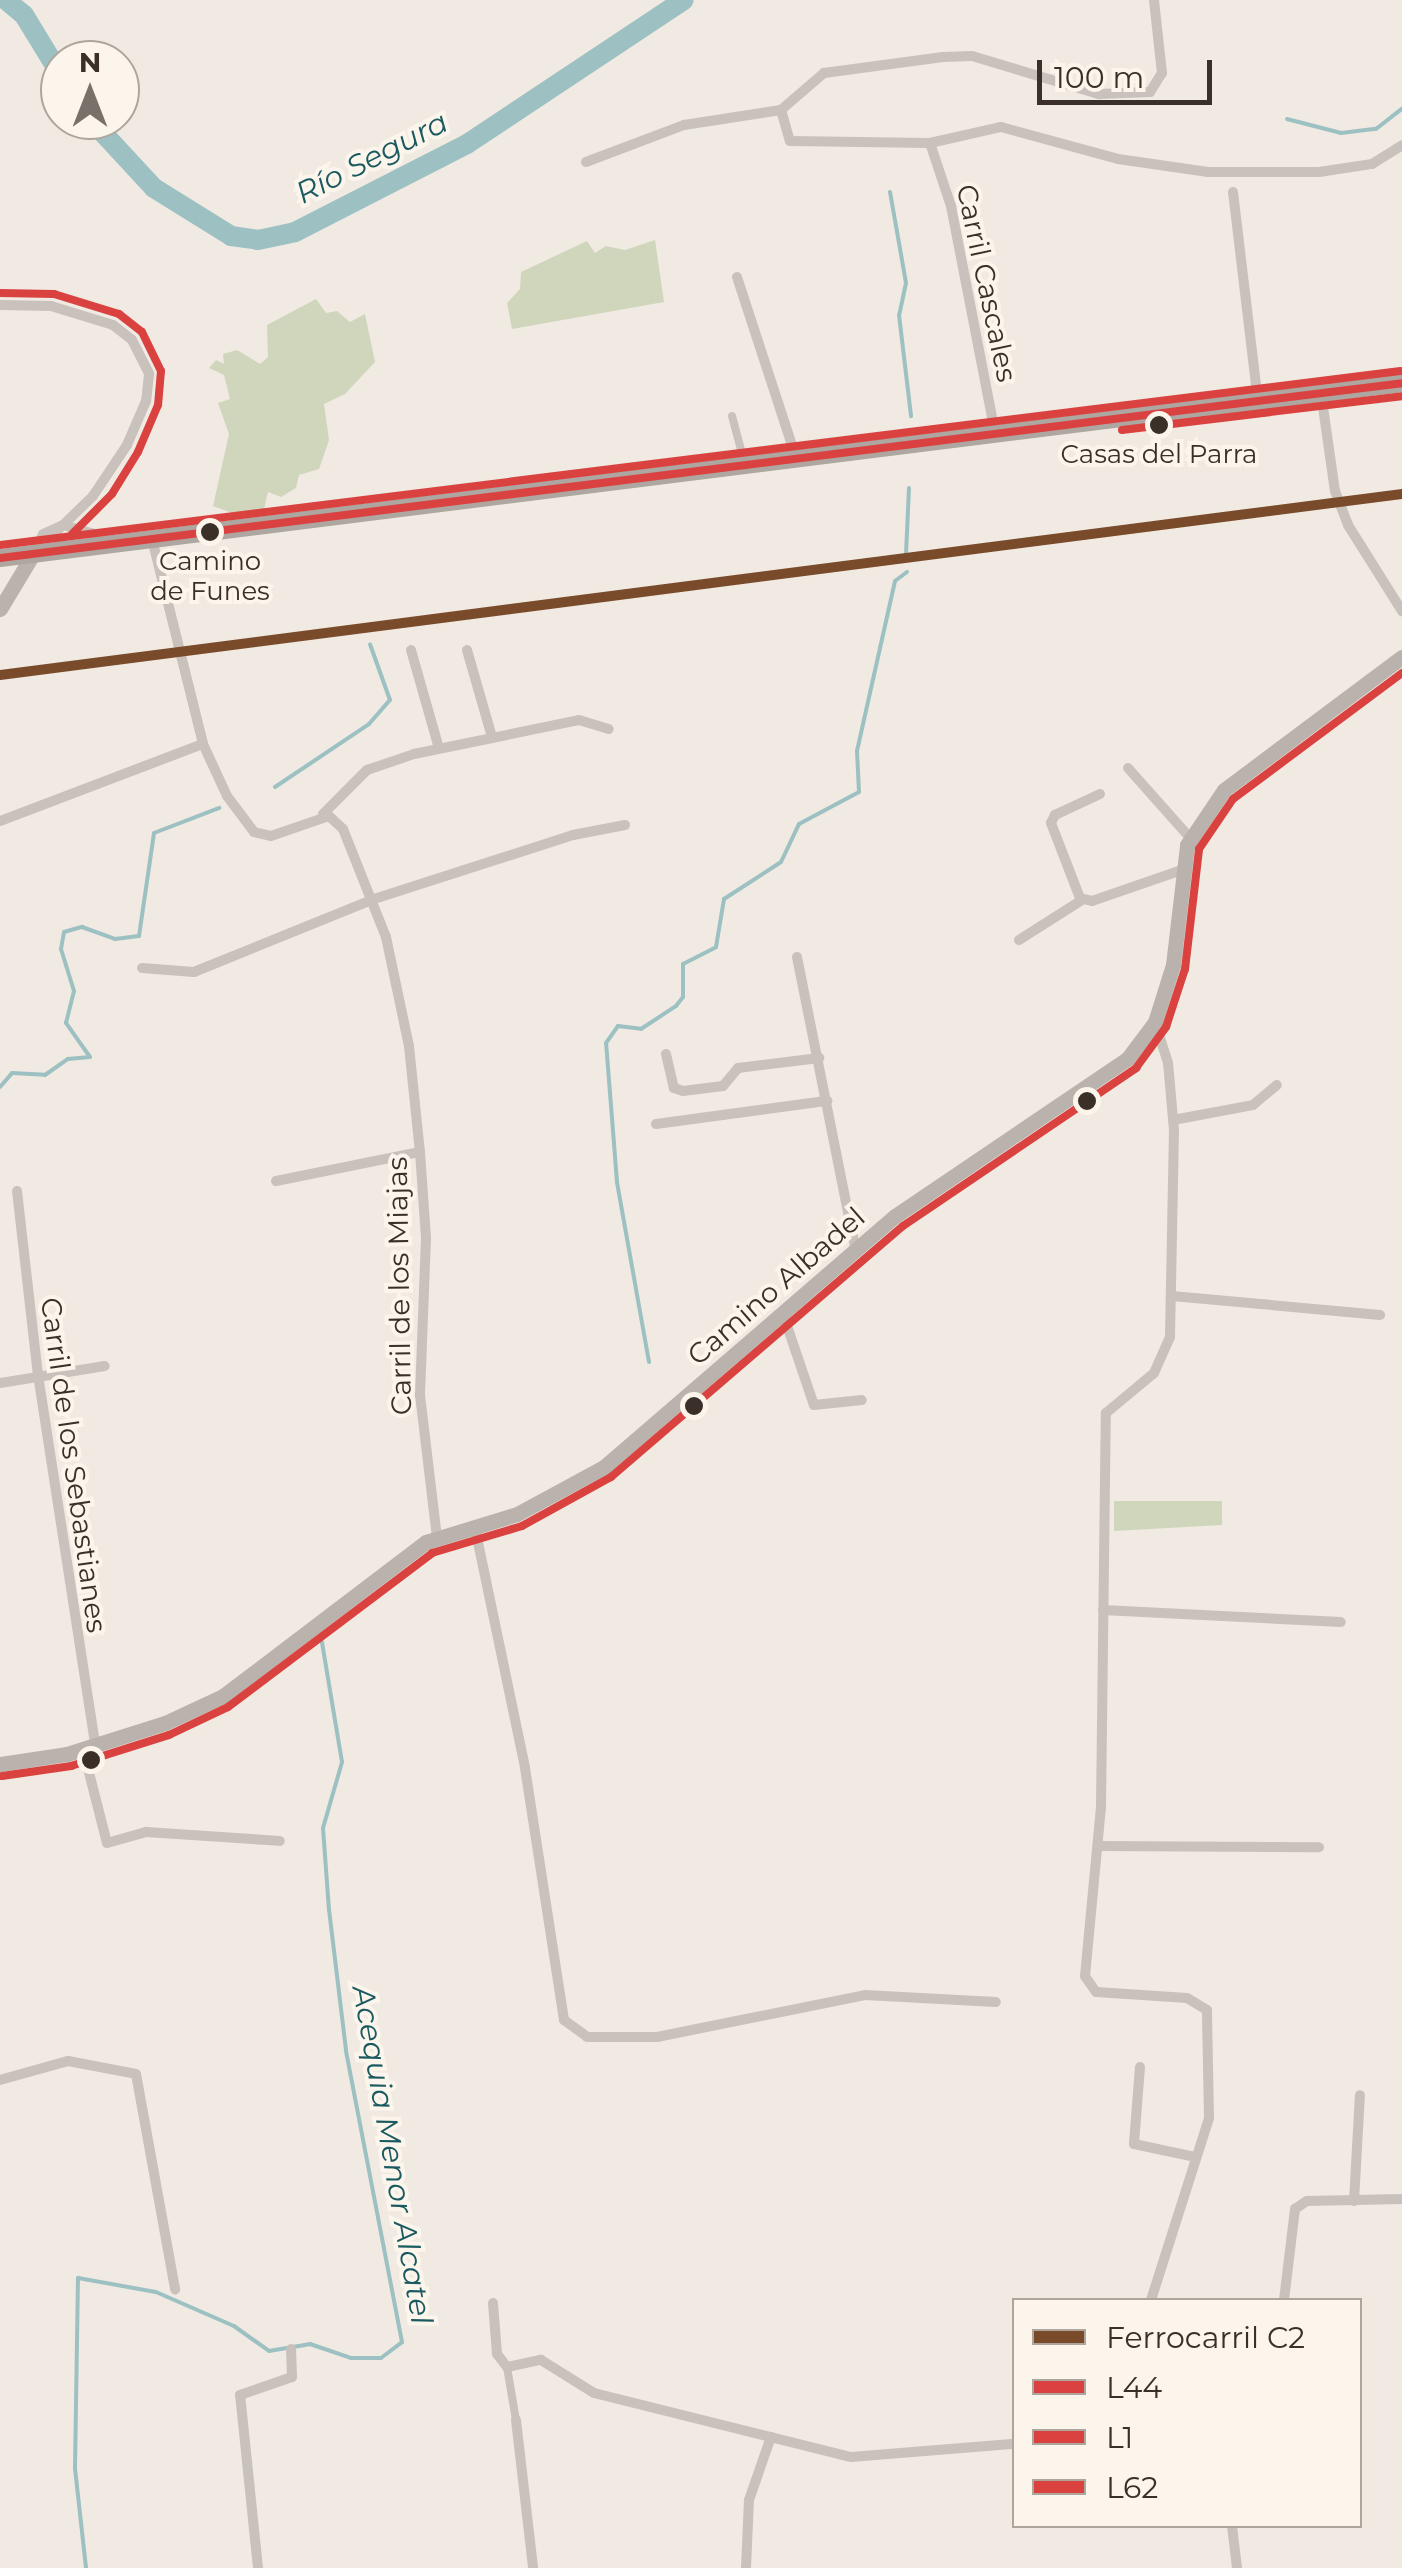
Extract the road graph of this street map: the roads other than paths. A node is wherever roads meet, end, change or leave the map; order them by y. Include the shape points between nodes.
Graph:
1 (1154, 0) edge
2 (781, 110) junction
3 (930, 143) junction
4 (1402, 145) edge
5 (586, 162) dead end
6 (1234, 192) dead end
7 (737, 277) dead end
8 (0, 305) edge
9 (1402, 383) edge
10 (1321, 393) junction
11 (1258, 401) junction
12 (732, 416) dead end
13 (995, 434) junction
14 (796, 458) junction
15 (745, 465) junction
16 (87, 503) junction
17 (64, 525) junction
18 (98, 535) junction
19 (152, 538) junction
20 (128, 542) junction
21 (60, 550) junction
22 (32, 554) junction
23 (0, 559) edge
24 (11, 592) edge
25 (0, 609) edge
26 (1402, 612) edge
27 (411, 650) dead end
28 (466, 650) dead end
29 (1402, 656) edge
30 (609, 730) dead end
31 (492, 737) junction
32 (203, 744) junction
33 (439, 748) junction
34 (1128, 768) dead end
35 (1100, 794) dead end
36 (323, 814) junction
37 (0, 822) edge
38 (625, 824) dead end
39 (1191, 839) junction
40 (1182, 870) junction
41 (374, 899) junction
42 (1082, 900) junction
43 (1019, 940) dead end
44 (797, 957) dead end
45 (142, 968) dead end
46 (1155, 1022) junction
47 (666, 1054) dead end
48 (818, 1058) junction
49 (1276, 1085) dead end
50 (827, 1102) junction
51 (1173, 1120) junction
52 (656, 1124) dead end
53 (420, 1152) junction
54 (276, 1181) dead end
55 (17, 1191) dead end
56 (856, 1252) junction
57 (1172, 1296) junction
58 (1380, 1315) dead end
59 (784, 1317) junction
60 (104, 1366) dead end
61 (38, 1375) junction
62 (0, 1383) edge
63 (862, 1400) dead end
64 (474, 1528) junction
65 (437, 1538) junction
66 (1102, 1610) junction
67 (1341, 1622) dead end
68 (89, 1747) junction
69 (0, 1764) edge
70 (280, 1841) dead end
71 (1098, 1846) junction
72 (1319, 1847) dead end
73 (996, 2002) dead end
74 (1140, 2067) dead end
75 (0, 2080) edge
76 (1360, 2095) dead end
77 (1195, 2158) junction
78 (1402, 2199) edge
79 (1354, 2200) junction
80 (176, 2290) dead end
81 (1152, 2298) edge
82 (1284, 2298) edge
83 (493, 2303) dead end
84 (290, 2349) dead end
85 (506, 2366) junction
86 (516, 2420) joint
87 (771, 2437) junction
88 (1012, 2444) edge
89 (1232, 2528) edge
90 (258, 2568) edge
91 (533, 2568) edge
92 (746, 2568) edge
93 (1237, 2568) edge

1 - 2 street via 1162,72 1150,92 1100,94 972,56 943,57 824,74
2 - 3 street via 790,141
2 - 5 street via 684,125
3 - 4 street via 1001,127 1118,159 1208,172 1372,164
3 - 13 street, Carril Cascales via 951,206
6 - 11 street
7 - 14 street
8 - 16 street via 87,314 122,331 145,361 146,401 120,457
9 - 10 main road
10 - 11 main road
10 - 26 street via 1335,491 1348,526
11 - 13 main road
12 - 15 street
13 - 14 main road
14 - 15 main road
15 - 19 main road
16 - 17 street
16 - 18 street
17 - 18 street
17 - 21 street via 56,534
17 - 22 street via 48,530
18 - 20 street
19 - 20 main road
19 - 32 street
20 - 21 main road
21 - 22 main road
22 - 23 main road
22 - 24 main road
23 - 24 main road via 14,573
24 - 25 main road
27 - 33 street
28 - 31 street
29 - 39 main road, Camino Albadel via 1224,790
30 - 31 street via 580,720
31 - 33 street
32 - 36 street via 254,832 271,836
32 - 37 street
33 - 36 street via 368,770
34 - 39 street
35 - 42 street via 1055,815 1051,824
36 - 41 street, Carril de los Miajas via 343,829
38 - 41 street
39 - 40 main road, Camino Albadel
40 - 42 street
40 - 46 main road, Camino Albadel via 1173,964
41 - 45 street via 194,972
41 - 53 street, Carril de los Miajas via 410,1046
42 - 43 street
44 - 48 street
46 - 51 street via 1168,1062
46 - 56 main road, Camino Albadel via 1128,1058 990,1147
47 - 48 street via 674,1088 683,1090 723,1086 738,1068
48 - 50 street
49 - 51 street via 1253,1105
50 - 52 street
50 - 56 street
51 - 57 street
53 - 54 street
53 - 65 street, Carril de los Miajas via 426,1238 420,1395
55 - 61 street, Carril de los Sebastianes
56 - 59 main road, Camino Albadel
57 - 58 street
57 - 66 street via 1166,1355 1106,1413
59 - 63 street via 814,1405
59 - 64 main road, Camino Albadel via 604,1467 560,1494
60 - 61 street
61 - 62 street
61 - 68 street, Carril de los Sebastianes
64 - 65 main road, Camino Albadel
64 - 73 street via 525,1768 564,2020 587,2037 656,2037 866,1995
65 - 68 main road, Camino Albadel via 223,1696
66 - 67 street
66 - 71 street
68 - 69 main road, Camino Albadel
68 - 70 street, Carril de los Sebastianes via 106,1843 146,1832
71 - 72 street
71 - 77 street via 1085,1976 1096,1992 1187,1998 1207,2010 1208,2118
74 - 77 street via 1134,2144
75 - 80 street via 68,2062 136,2074
76 - 79 street
77 - 81 street
78 - 79 street
79 - 82 street via 1307,2201 1294,2209
83 - 85 street via 497,2354
84 - 90 street via 292,2377 240,2394
85 - 86 street
85 - 87 street via 541,2360 594,2393
86 - 91 street
87 - 88 street via 851,2457
87 - 92 street via 749,2500
89 - 93 street

